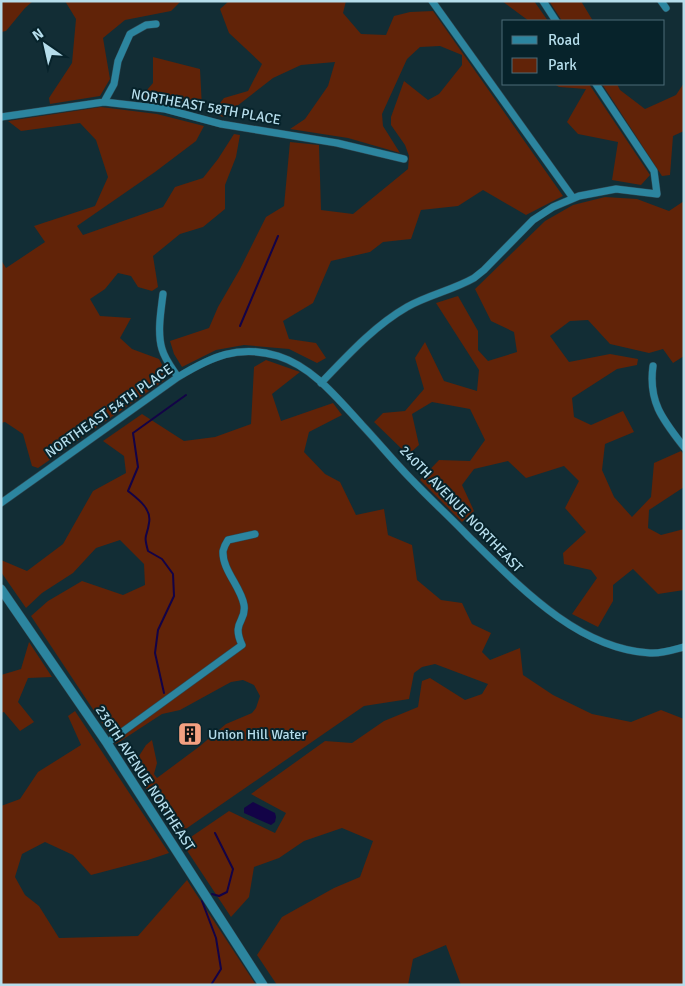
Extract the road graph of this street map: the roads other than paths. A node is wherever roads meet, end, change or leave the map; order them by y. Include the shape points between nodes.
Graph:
1 (432, 1) edge
2 (543, 1) edge
3 (661, 1) edge
4 (666, 8) dead end
5 (555, 20) edge
6 (156, 24) dead end
7 (597, 85) edge
8 (104, 102) junction
9 (1, 117) edge
10 (404, 159) dead end
11 (573, 198) junction
12 (163, 294) dead end
13 (238, 351) joint
14 (652, 366) dead end
15 (178, 377) junction
16 (321, 383) junction
17 (684, 447) edge
18 (1, 503) edge
19 (256, 534) dead end
20 (1, 589) edge
21 (684, 647) edge
22 (107, 743) junction
23 (263, 985) edge

1 - 11 street
2 - 5 street
3 - 4 street
6 - 8 street via 130,34 118,61 114,84
7 - 11 street via 654,171 657,194 616,189
8 - 9 street, NORTHEAST 58TH PLACE
8 - 10 street, NORTHEAST 58TH PLACE via 165,109 221,124 337,143
11 - 16 street via 540,214 474,278 408,306 388,319
12 - 15 street via 162,348
13 - 15 street, NORTHEAST 54TH PLACE via 216,357
13 - 16 street, 240TH AVENUE NORTHEAST via 278,356 294,363
14 - 17 street via 651,382 658,410
15 - 18 street, NORTHEAST 54TH PLACE
16 - 21 street, 240TH AVENUE NORTHEAST via 411,479 537,602 581,631 610,644 652,653
19 - 22 street via 228,540 223,550 245,606 238,625 242,645
20 - 22 street, 236TH AVENUE NORTHEAST
22 - 23 street, 236TH AVENUE NORTHEAST

